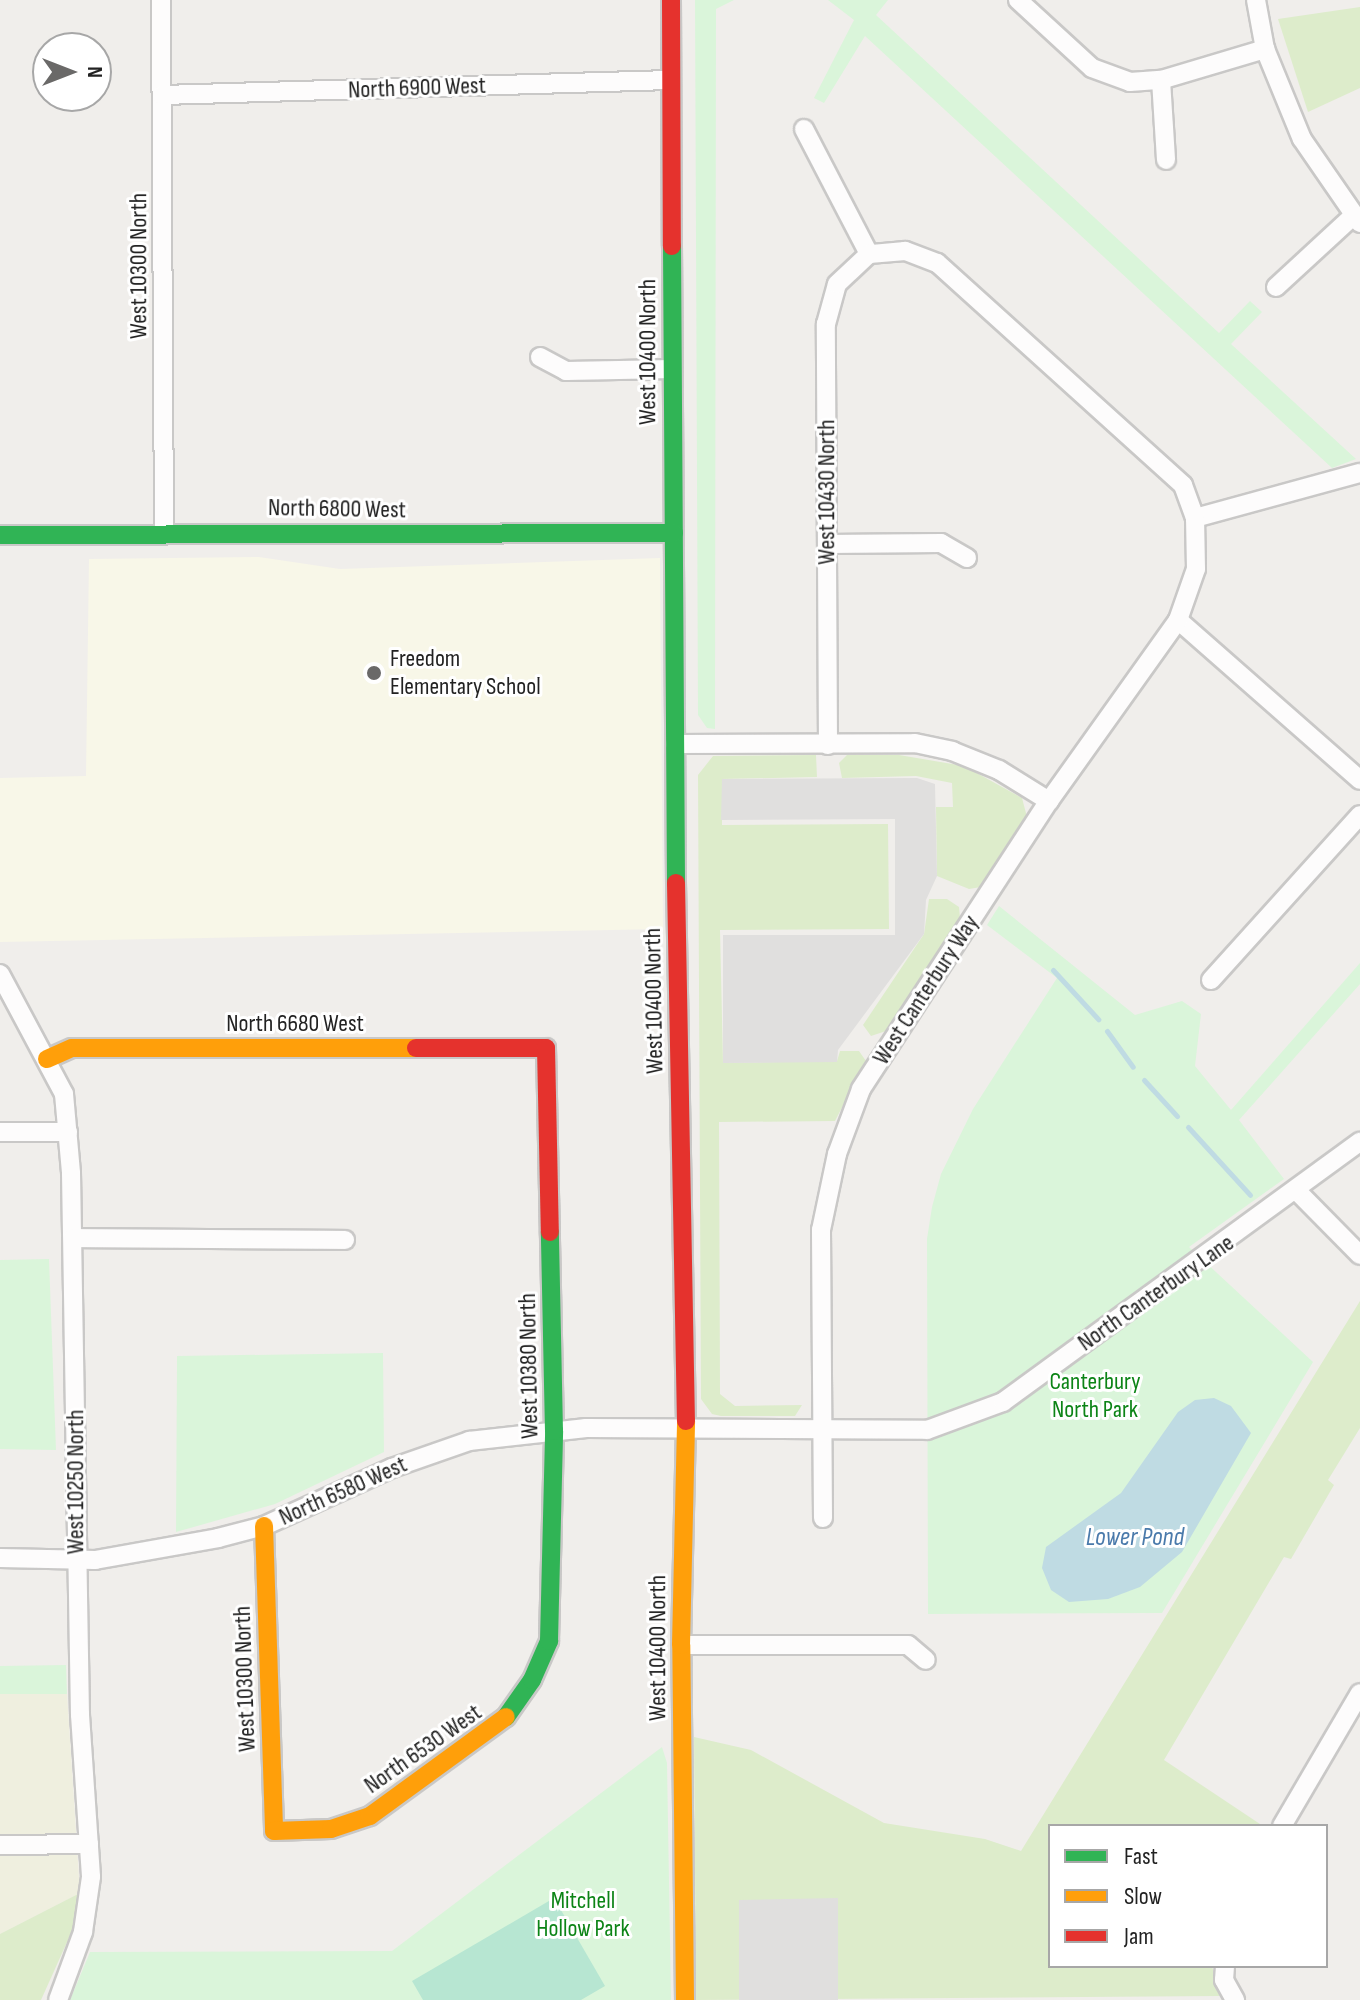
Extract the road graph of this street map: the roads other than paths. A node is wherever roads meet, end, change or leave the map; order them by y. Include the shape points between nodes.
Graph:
1 (161, 0) edge
2 (671, 0) edge
3 (1018, 0) edge
4 (1256, 0) edge
5 (1265, 49) junction
6 (671, 80) junction
7 (1161, 80) junction
8 (162, 95) junction
9 (804, 129) dead end
10 (1166, 160) dead end
11 (1356, 220) edge
12 (869, 254) junction
13 (1276, 287) dead end
14 (540, 357) dead end
15 (672, 369) junction
16 (1360, 473) edge
17 (1195, 518) junction
18 (164, 532) junction
19 (674, 533) junction
20 (0, 535) edge
21 (827, 544) junction
22 (967, 558) dead end
23 (1178, 620) junction
24 (675, 744) junction
25 (828, 745) junction
26 (1360, 780) edge
27 (1049, 801) junction
28 (1360, 815) edge
29 (0, 974) edge
30 (1211, 980) dead end
31 (546, 1048) joint
32 (47, 1059) junction
33 (0, 1132) edge
34 (68, 1132) junction
35 (1360, 1142) edge
36 (1296, 1190) junction
37 (73, 1238) junction
38 (345, 1240) dead end
39 (1360, 1255) edge
40 (686, 1429) junction
41 (554, 1431) junction
42 (823, 1431) junction
43 (823, 1518) dead end
44 (264, 1526) junction
45 (0, 1558) edge
46 (76, 1561) junction
47 (681, 1645) junction
48 (926, 1660) dead end
49 (532, 1680) joint
50 (1360, 1693) edge
51 (1355, 1713) edge
52 (1283, 1824) edge
53 (274, 1831) joint
54 (89, 1844) junction
55 (0, 1845) edge
56 (1225, 1968) edge
57 (58, 2000) edge
58 (685, 2000) edge
59 (1235, 2000) edge

1 - 8 street, West 10300 North
2 - 6 street, West 10400 North
3 - 7 street via 1092,68 1130,82
4 - 5 street
5 - 7 street
5 - 11 street via 1302,139
6 - 8 street, North 6900 West
6 - 15 street, West 10400 North
7 - 10 street
8 - 18 street, West 10300 North
9 - 12 street
11 - 13 street
12 - 17 street via 905,251 937,263 1183,485
12 - 21 street, West 10430 North via 837,284 826,324
14 - 15 street via 566,371
15 - 19 street, West 10400 North
16 - 17 street
17 - 23 street, West Canterbury Way via 1196,569
18 - 19 street, North 6800 West
18 - 20 street, North 6800 West
19 - 24 street, West 10400 North
21 - 22 street via 941,543
21 - 25 street, West 10430 North
23 - 26 street
23 - 27 street, West Canterbury Way
24 - 25 street
24 - 40 street, West 10400 North
25 - 27 street via 915,743 952,751 999,770
27 - 42 street, West Canterbury Way via 861,1089 837,1154 821,1230
28 - 30 street
29 - 32 street, West 10250 North
31 - 32 street, North 6680 West via 72,1048
31 - 41 street, West 10380 North
32 - 34 street, West 10250 North via 64,1094
33 - 34 street
34 - 37 street, West 10250 North
35 - 36 street, North Canterbury Lane
36 - 39 street
36 - 42 street, North Canterbury Lane via 1003,1402 927,1430
37 - 38 street
37 - 46 street, West 10250 North
40 - 41 street, North 6580 West
40 - 42 street, North Canterbury Lane
40 - 47 street, West 10400 North
41 - 44 street, North 6580 West via 469,1441 426,1454
41 - 49 street, West 10380 North via 549,1641
42 - 43 street, West Canterbury Way
44 - 46 street, North 6580 West via 169,1550
44 - 53 street, West 10300 North
45 - 46 street, North 6580 West
46 - 54 street, West 10250 North
47 - 48 street via 908,1645
47 - 58 street, West 10400 North
49 - 53 street, North 6530 West via 505,1719 370,1816 331,1829
50 - 51 street
51 - 52 street
54 - 55 street
54 - 57 street, West 10250 North via 87,1913
56 - 59 street via 1224,1980

